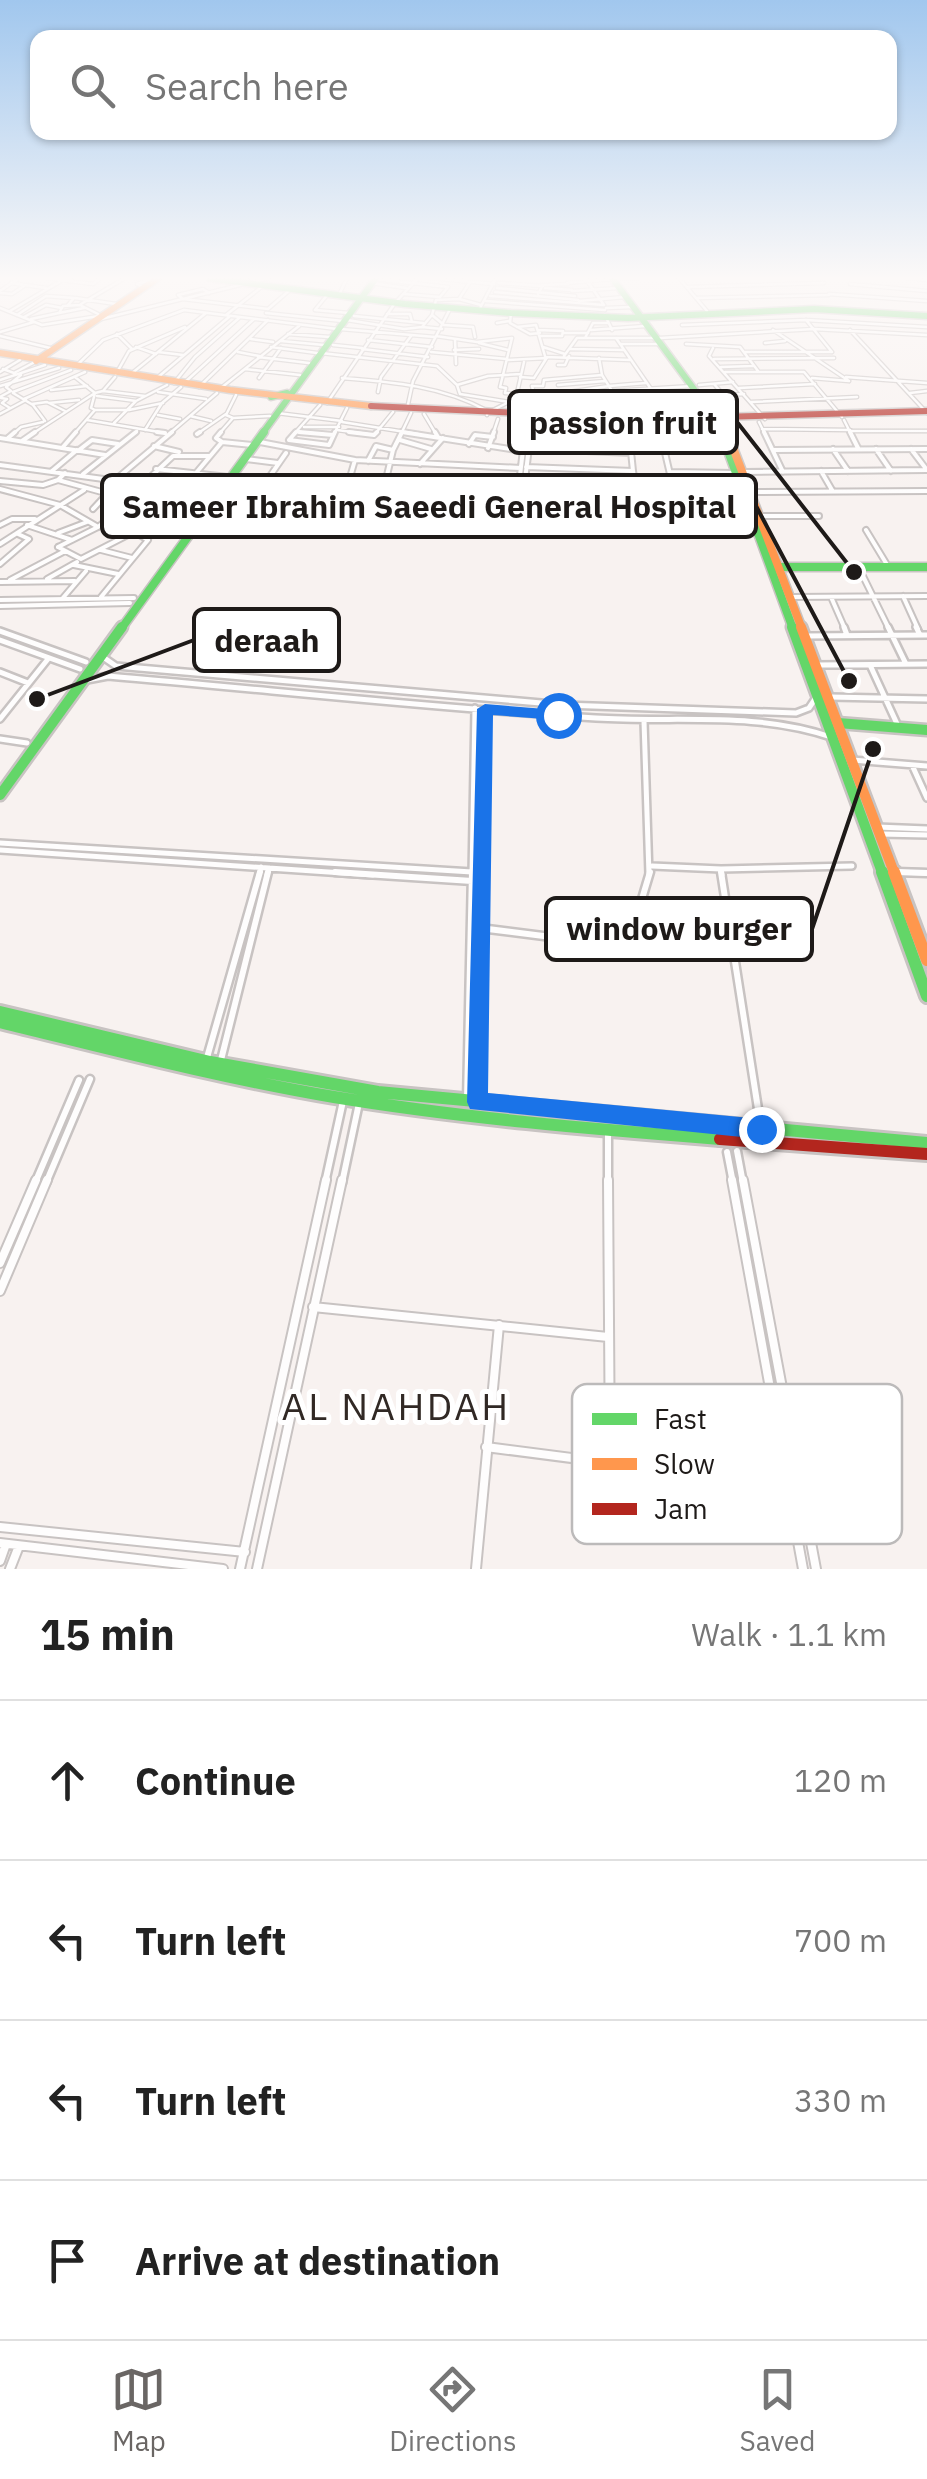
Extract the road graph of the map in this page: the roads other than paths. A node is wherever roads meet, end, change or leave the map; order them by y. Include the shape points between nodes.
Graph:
1 (46, 351) edge
2 (48, 351) edge
3 (88, 351) edge
4 (132, 351) edge
5 (149, 351) edge
6 (188, 351) edge
7 (203, 351) edge
8 (216, 351) edge
9 (264, 351) edge
10 (278, 351) edge
11 (291, 351) edge
12 (320, 351) edge
13 (322, 351) edge
14 (352, 351) edge
15 (361, 351) edge
16 (382, 351) edge
17 (459, 351) edge
18 (490, 351) edge
19 (509, 351) edge
20 (544, 351) edge
21 (554, 351) edge
22 (569, 351) edge
23 (625, 351) edge
24 (668, 351) edge
25 (712, 351) edge
26 (803, 351) edge
27 (869, 351) edge
28 (236, 352) joint
29 (430, 352) junction
30 (744, 352) joint
31 (832, 352) joint
32 (157, 353) junction
33 (398, 353) junction
34 (441, 353) joint
35 (454, 353) junction
36 (806, 353) junction
37 (184, 355) junction
38 (790, 355) junction
39 (258, 356) junction
40 (566, 356) junction
41 (359, 358) junction
42 (546, 358) junction
43 (599, 358) junction
44 (748, 358) junction
45 (270, 359) junction
46 (178, 360) junction
47 (507, 360) junction
48 (631, 360) junction
49 (714, 360) junction
50 (819, 360) junction
51 (33, 361) junction
52 (193, 361) junction
53 (1, 362) edge
54 (393, 362) junction
55 (524, 362) junction
56 (795, 362) junction
57 (456, 364) dead end
58 (787, 364) junction
59 (423, 365) junction
60 (558, 365) dead end
61 (752, 366) junction
62 (242, 369) junction
63 (73, 370) junction
64 (723, 370) junction
65 (790, 370) junction
66 (264, 371) junction
67 (758, 371) junction
68 (14, 373) junction
69 (21, 374) junction
70 (332, 374) dead end
71 (504, 374) junction
72 (300, 375) junction
73 (120, 376) junction
74 (520, 376) junction
75 (343, 377) junction
76 (259, 378) dead end
77 (812, 378) junction
78 (846, 378) junction
79 (154, 380) junction
80 (556, 380) junction
81 (895, 380) junction
82 (378, 382) junction
83 (606, 382) junction
84 (733, 382) junction
85 (927, 382) edge
86 (647, 383) junction
87 (714, 384) junction
88 (815, 384) junction
89 (458, 385) junction
90 (696, 385) junction
91 (87, 386) junction
92 (200, 386) junction
93 (414, 386) junction
94 (6, 387) edge
95 (173, 388) junction
96 (739, 388) junction
97 (49, 389) junction
98 (651, 389) junction
99 (76, 390) junction
100 (103, 390) junction
101 (927, 391) edge
102 (378, 392) dead end
103 (620, 392) junction
104 (561, 393) junction
105 (908, 393) junction
106 (215, 394) junction
107 (460, 394) junction
108 (723, 394) junction
109 (744, 394) junction
110 (96, 395) junction
111 (148, 396) junction
112 (236, 396) junction
113 (0, 397) edge
114 (517, 397) junction
115 (534, 397) junction
116 (856, 397) dead end
117 (68, 398) junction
118 (827, 398) junction
119 (25, 400) junction
120 (79, 400) junction
121 (707, 400) junction
122 (136, 401) junction
123 (283, 402) junction
124 (509, 402) junction
125 (751, 402) junction
126 (49, 403) junction
127 (163, 403) junction
128 (32, 404) junction
129 (323, 404) junction
130 (621, 404) junction
131 (732, 405) dead end
132 (73, 406) junction
133 (663, 406) junction
134 (10, 408) junction
135 (347, 408) junction
136 (93, 409) junction
137 (129, 410) junction
138 (65, 411) junction
139 (393, 412) junction
140 (414, 412) junction
141 (927, 413) edge
142 (0, 414) edge
143 (158, 414) junction
144 (226, 414) junction
145 (190, 416) dead end
146 (491, 416) junction
147 (312, 417) junction
148 (233, 418) junction
149 (182, 419) junction
150 (532, 419) junction
151 (671, 419) junction
152 (86, 420) junction
153 (211, 421) junction
154 (564, 421) junction
155 (720, 421) junction
156 (45, 422) junction
157 (684, 422) junction
158 (626, 423) junction
159 (762, 423) junction
160 (113, 424) junction
161 (380, 425) junction
162 (847, 425) junction
163 (304, 427) junction
164 (339, 427) junction
165 (143, 430) junction
166 (402, 430) junction
167 (927, 431) edge
168 (296, 432) junction
169 (165, 434) junction
170 (197, 434) dead end
171 (494, 436) junction
172 (3, 438) edge
173 (441, 438) junction
174 (563, 438) junction
175 (630, 439) junction
176 (289, 440) junction
177 (399, 440) junction
178 (662, 440) junction
179 (687, 440) junction
180 (22, 441) junction
181 (222, 442) junction
182 (256, 443) junction
183 (118, 444) junction
184 (469, 444) junction
185 (154, 446) junction
186 (284, 446) junction
187 (63, 448) junction
188 (488, 448) junction
189 (833, 448) junction
190 (858, 448) junction
191 (927, 448) edge
192 (431, 449) junction
193 (876, 449) junction
194 (911, 449) junction
195 (78, 450) junction
196 (393, 450) junction
197 (526, 450) junction
198 (563, 450) junction
199 (664, 450) junction
200 (690, 450) junction
201 (774, 450) junction
202 (728, 451) junction
203 (182, 453) junction
204 (286, 453) dead end
205 (632, 453) junction
206 (105, 455) junction
207 (209, 456) junction
208 (246, 458) junction
209 (355, 460) junction
210 (368, 461) junction
211 (278, 463) junction
212 (390, 463) junction
213 (420, 464) junction
214 (0, 465) edge
215 (524, 467) junction
216 (156, 469) junction
217 (927, 470) edge
218 (52, 471) junction
219 (633, 471) junction
220 (821, 471) junction
221 (848, 471) junction
222 (890, 471) junction
223 (670, 472) junction
224 (783, 472) junction
225 (65, 473) junction
226 (196, 473) junction
227 (716, 473) junction
228 (740, 473) junction
229 (82, 475) junction
230 (228, 477) junction
231 (58, 480) junction
232 (115, 480) junction
233 (266, 481) junction
234 (0, 482) edge
235 (10, 482) junction
236 (525, 483) junction
237 (44, 485) junction
238 (556, 485) junction
239 (146, 486) junction
240 (673, 487) junction
241 (636, 488) junction
242 (717, 488) junction
243 (0, 489) edge
244 (84, 490) junction
245 (746, 490) junction
246 (927, 490) edge
247 (346, 491) junction
248 (832, 491) junction
249 (106, 495) junction
250 (27, 496) junction
251 (215, 496) junction
252 (382, 496) junction
253 (556, 500) junction
254 (131, 501) junction
255 (638, 503) junction
256 (677, 504) junction
257 (60, 505) junction
258 (721, 506) junction
259 (748, 507) junction
260 (93, 508) dead end
261 (379, 508) junction
262 (170, 514) junction
263 (0, 516) edge
264 (760, 516) junction
265 (819, 516) dead end
266 (12, 519) junction
267 (36, 519) junction
268 (518, 519) junction
269 (555, 520) junction
270 (88, 522) junction
271 (193, 522) junction
272 (0, 525) edge
273 (27, 526) junction
274 (98, 527) junction
275 (134, 530) junction
276 (756, 530) junction
277 (866, 530) dead end
278 (18, 534) dead end
279 (57, 534) junction
280 (72, 540) junction
281 (0, 544) edge
282 (101, 550) dead end
283 (65, 551) junction
284 (132, 558) junction
285 (80, 559) junction
286 (886, 563) junction
287 (0, 564) edge
288 (74, 565) junction
289 (776, 565) junction
290 (927, 565) edge
291 (859, 568) junction
292 (86, 570) junction
293 (118, 574) junction
294 (45, 581) junction
295 (75, 581) junction
296 (0, 582) edge
297 (8, 582) junction
298 (831, 596) junction
299 (873, 596) junction
300 (903, 596) junction
301 (927, 596) edge
302 (791, 597) junction
303 (101, 598) junction
304 (62, 599) junction
305 (132, 600) junction
306 (0, 603) edge
307 (0, 631) edge
308 (847, 635) junction
309 (924, 635) edge
310 (805, 636) junction
311 (891, 636) junction
312 (0, 640) edge
313 (102, 652) junction
314 (48, 658) junction
315 (906, 664) junction
316 (927, 664) edge
317 (870, 665) junction
318 (83, 666) junction
319 (116, 666) junction
320 (816, 666) junction
321 (0, 672) edge
322 (108, 676) junction
323 (80, 682) junction
324 (28, 684) junction
325 (823, 696) junction
326 (885, 698) junction
327 (927, 698) edge
328 (475, 708) junction
329 (4, 709) edge
330 (485, 709) junction
331 (796, 713) junction
332 (0, 719) edge
333 (644, 720) junction
334 (839, 725) junction
335 (799, 726) junction
336 (898, 728) junction
337 (927, 732) edge
338 (832, 738) junction
339 (0, 739) edge
340 (27, 743) junction
341 (852, 760) junction
342 (912, 764) junction
343 (927, 766) edge
344 (1, 779) edge
345 (0, 795) edge
346 (927, 796) edge
347 (878, 830) junction
348 (927, 832) edge
349 (0, 846) edge
350 (652, 866) junction
351 (852, 866) dead end
352 (265, 867) junction
353 (720, 869) junction
354 (894, 872) junction
355 (927, 873) edge
356 (472, 876) junction
357 (480, 928) junction
358 (627, 949) junction
359 (733, 950) junction
360 (927, 960) edge
361 (927, 996) edge
362 (0, 1012) edge
363 (0, 1022) edge
364 (206, 1061) junction
365 (220, 1064) junction
366 (90, 1079) dead end
367 (79, 1080) dead end
368 (344, 1098) junction
369 (360, 1101) junction
370 (472, 1102) junction
371 (608, 1128) junction
372 (761, 1129) junction
373 (927, 1143) edge
374 (927, 1154) edge
375 (0, 1263) edge
376 (0, 1291) edge
377 (313, 1307) junction
378 (500, 1325) junction
379 (608, 1336) junction
380 (609, 1384) edge
381 (771, 1384) edge
382 (779, 1384) edge
383 (486, 1447) junction
384 (572, 1458) edge
385 (0, 1527) edge
386 (3, 1544) edge
387 (798, 1544) edge
388 (811, 1544) edge
389 (19, 1546) junction
390 (244, 1552) junction
391 (0, 1561) edge
392 (10, 1569) edge
393 (223, 1569) edge
394 (240, 1569) edge
395 (257, 1569) edge
396 (476, 1569) edge
397 (803, 1569) edge
398 (816, 1569) edge

1 - 51 main road
2 - 51 main road
3 - 63 street
4 - 73 street
5 - 32 street
6 - 37 street
7 - 52 street
8 - 95 street
9 - 39 street
10 - 45 street
11 - 45 street
12 - 72 main road
13 - 123 main road
14 - 41 street
15 - 41 street
16 - 33 street
17 - 35 street
18 - 47 street
19 - 47 street
20 - 42 street
21 - 40 street
22 - 40 street
23 - 48 street
24 - 90 main road
25 - 49 street
26 - 36 street
27 - 81 street
28 - 39 street
28 - 92 street
29 - 33 street
29 - 34 street
29 - 59 street
30 - 38 street
30 - 44 street
31 - 36 street
31 - 50 street via 835,358
32 - 37 street
32 - 73 street
33 - 54 street
34 - 35 street
35 - 57 street
36 - 38 street
36 - 50 street
37 - 46 street
38 - 56 street
39 - 45 street
39 - 62 street
40 - 42 street
40 - 43 street
40 - 60 street via 565,365
41 - 54 street
41 - 75 street
42 - 55 street
42 - 74 street via 534,378
43 - 48 street
43 - 83 street
44 - 49 street
44 - 58 street
44 - 61 street
45 - 66 street
46 - 52 street
46 - 79 street
47 - 55 street
47 - 71 street
48 - 86 street
49 - 64 street
50 - 56 street
50 - 78 street
51 - 53 main road
51 - 63 main road
51 - 68 street
51 - 69 street
52 - 95 street
53 - 68 street
54 - 59 street
54 - 82 street
55 - 74 street
56 - 58 street
58 - 65 street
59 - 89 street via 437,366
59 - 93 street
61 - 64 street
61 - 67 street
62 - 66 street
62 - 106 street
63 - 73 main road
63 - 91 street
63 - 94 street
63 - 94 street
63 - 97 street
64 - 67 street
64 - 84 street
65 - 67 street
65 - 77 street
66 - 72 street
66 - 76 street
68 - 69 street
68 - 94 street
69 - 94 street
70 - 75 street
71 - 74 street
71 - 89 street
71 - 114 street via 500,388
72 - 123 main road
73 - 79 main road
73 - 95 main road
73 - 100 street
74 - 114 street
75 - 82 street
75 - 129 street
77 - 78 street
77 - 88 street
78 - 81 street
79 - 95 main road
80 - 83 street
80 - 104 street
80 - 115 street via 532,386
81 - 85 street
81 - 105 street
82 - 93 street
82 - 102 street
83 - 86 street
83 - 103 street
83 - 104 street
84 - 87 street
84 - 96 street
86 - 98 street
87 - 90 street
87 - 108 street
88 - 96 street
88 - 118 street
89 - 107 street
90 - 98 street
90 - 121 main road
91 - 99 street
91 - 110 street
92 - 95 main road
92 - 106 main road
93 - 107 street
93 - 140 street
94 - 113 street
94 - 119 street
95 - 106 main road
95 - 111 street
95 - 127 street
96 - 109 street
97 - 99 street
97 - 119 street
98 - 103 street
99 - 117 street
100 - 110 street
100 - 111 street
101 - 105 street
103 - 130 street
104 - 115 street
105 - 141 street
106 - 112 main road
106 - 123 main road
106 - 149 street
107 - 124 street
107 - 146 street
108 - 109 street
108 - 121 street
108 - 131 street
109 - 125 street
110 - 120 street
110 - 122 street
110 - 136 street
111 - 122 street
112 - 123 main road
112 - 144 street
113 - 134 street
114 - 115 street
114 - 124 street
115 - 130 street
115 - 150 street
116 - 118 street
117 - 120 street
117 - 126 street
118 - 125 street
118 - 162 street
119 - 128 street
119 - 134 street
120 - 132 street
121 - 133 street
121 - 155 main road
122 - 137 street
123 - 129 main road
123 - 147 street
123 - 148 street
123 - 182 main road
124 - 146 street
125 - 159 street
126 - 128 street
126 - 138 street
127 - 137 street
127 - 143 street
128 - 156 street
129 - 135 main road
129 - 140 main road
129 - 147 street
130 - 133 street
130 - 158 street
132 - 136 street
132 - 138 street
133 - 151 street
134 - 142 street
135 - 139 main road
135 - 164 street
136 - 137 street
136 - 152 street
137 - 160 street
138 - 156 street
139 - 140 main road
139 - 161 street
140 - 146 main road
140 - 146 main road
140 - 166 street
140 - 173 street
141 - 162 main road
143 - 149 street
143 - 165 street
144 - 148 street
144 - 153 street
145 - 153 street
146 - 150 main road
146 - 171 street
147 - 163 street
147 - 164 street
148 - 181 street via 216,438
149 - 169 street
150 - 154 main road
150 - 158 main road
150 - 197 street
151 - 155 main road
151 - 158 main road
152 - 160 street
152 - 187 street
153 - 170 street
154 - 158 main road
154 - 174 street
155 - 157 main road
155 - 159 main road
155 - 202 main road
155 - 228 main road
156 - 172 street
156 - 180 street
157 - 158 main road
157 - 179 street
158 - 175 street
159 - 162 main road
159 - 201 street
160 - 165 street
161 - 164 street
161 - 164 street via 374,435
161 - 166 street
162 - 167 street
162 - 190 street
163 - 164 street
163 - 168 street
164 - 168 street
164 - 176 street via 329,445
165 - 169 street
165 - 183 street
166 - 173 street
166 - 177 street
168 - 176 street
169 - 185 street
171 - 184 street via 476,435
171 - 188 street
172 - 180 street
173 - 184 street
173 - 192 street
174 - 175 street
174 - 198 street
175 - 178 street
175 - 205 street
176 - 186 street
177 - 192 street
177 - 196 street
178 - 179 street
178 - 199 street
179 - 200 street
180 - 187 street
181 - 182 street
181 - 207 street
182 - 186 street
182 - 208 main road
182 - 230 main road
183 - 195 street via 92,440
183 - 206 street
184 - 188 street
185 - 203 street
185 - 232 street
186 - 209 street
187 - 195 street
188 - 197 street
189 - 190 street
189 - 201 street
189 - 221 street
190 - 193 street
191 - 194 street
192 - 213 street
193 - 194 street
193 - 222 street
194 - 217 street
195 - 206 street
195 - 218 street
196 - 210 street via 376,446
196 - 212 street
197 - 198 street
197 - 215 street
198 - 205 street
199 - 200 street
199 - 223 street
200 - 202 street
201 - 224 street
202 - 228 main road
203 - 207 street
203 - 216 street
204 - 211 street
205 - 219 street
206 - 229 street
207 - 226 street
208 - 211 street
208 - 251 main road
209 - 210 street
209 - 247 street
210 - 212 street
211 - 233 street
212 - 213 street
212 - 252 street
213 - 215 street
214 - 218 street
215 - 219 street
215 - 236 street
215 - 268 street
216 - 226 street
216 - 239 street
217 - 222 street
218 - 225 street
219 - 241 street
220 - 221 street
220 - 224 street
220 - 248 street
221 - 222 street
223 - 227 street
223 - 240 street
224 - 228 street
225 - 229 street
225 - 231 street
226 - 230 street
227 - 228 street
227 - 242 street
228 - 245 main road
229 - 232 street
230 - 251 main road
231 - 237 street
231 - 244 street
232 - 239 street
233 - 247 street
233 - 261 street via 261,489
234 - 235 street
235 - 237 street
235 - 243 street
236 - 238 street
236 - 268 street
237 - 250 street
238 - 241 street
238 - 253 street
239 - 251 street
239 - 254 street
240 - 242 street
240 - 256 street
241 - 255 street
242 - 245 street
242 - 258 street
243 - 250 street
244 - 249 street
244 - 257 street
245 - 248 street
245 - 259 main road
245 - 264 main road
246 - 248 street
247 - 252 street
249 - 254 street
249 - 260 street
250 - 257 street
251 - 261 main road
251 - 271 main road
251 - 276 main road via 381,517
251 - 313 main road
252 - 261 street
253 - 255 street
253 - 269 street
254 - 262 street
254 - 274 street
255 - 256 street
256 - 258 street
257 - 267 street
257 - 270 street
258 - 259 street
259 - 276 main road
261 - 268 main road
262 - 271 street
262 - 275 street
263 - 266 street
264 - 265 street
264 - 289 main road
266 - 267 street
266 - 272 street
267 - 273 street
268 - 269 main road
269 - 276 main road
270 - 274 street
270 - 279 street
271 - 305 main road
273 - 279 street
273 - 281 street
274 - 280 street
275 - 284 street via 148,540
275 - 285 street
276 - 289 main road
277 - 286 street
278 - 287 street via 28,539
279 - 280 street
280 - 283 street via 58,547
282 - 284 street
283 - 285 street
283 - 297 street
284 - 293 street
285 - 288 street
286 - 289 main road
286 - 290 main road
288 - 292 street
288 - 294 street
289 - 291 main road
289 - 302 main road
289 - 325 main road
290 - 291 main road
291 - 299 street
292 - 293 street
292 - 295 street
293 - 303 street
294 - 295 street
294 - 297 street
295 - 304 street
296 - 297 street
298 - 299 street
298 - 302 street
298 - 308 street
299 - 300 street
299 - 311 street
300 - 301 street
300 - 309 street
302 - 310 main road
303 - 304 street
303 - 305 street
304 - 306 street
305 - 306 street
305 - 318 main road
307 - 318 street
308 - 310 street
308 - 311 street
309 - 311 street
310 - 320 main road
311 - 315 street
312 - 314 street
313 - 319 street
313 - 323 main road
314 - 318 street
314 - 324 street
315 - 316 street
315 - 317 street
317 - 320 street
317 - 326 street
318 - 340 main road
319 - 322 street via 107,669
319 - 331 street via 564,705
320 - 325 main road
321 - 324 street
322 - 323 street
322 - 328 street
323 - 345 main road
324 - 329 street
325 - 326 street
325 - 331 street
325 - 334 main road
325 - 338 main road
326 - 327 street
326 - 336 street
328 - 330 street
328 - 356 street
329 - 332 street
330 - 333 street
330 - 357 street
331 - 335 street via 804,720
333 - 335 street
333 - 350 street
334 - 336 main road
334 - 337 main road
334 - 341 main road
335 - 338 street
336 - 337 main road
338 - 361 main road
339 - 340 street
340 - 344 main road
341 - 342 street
341 - 347 main road
342 - 343 street
342 - 346 street
347 - 348 street
347 - 354 main road
349 - 352 street
349 - 356 street
350 - 353 street
350 - 358 street
351 - 353 street
352 - 356 street
352 - 364 street
352 - 365 street
353 - 359 street
354 - 355 street
354 - 360 main road
356 - 370 street
357 - 358 street
357 - 370 street
358 - 359 street
359 - 372 street
362 - 364 main road
363 - 368 main road
364 - 365 main road
365 - 370 main road
366 - 376 street
367 - 375 street
368 - 369 main road
368 - 390 street
369 - 371 main road
369 - 377 street
370 - 372 main road
371 - 374 main road
371 - 379 street
372 - 373 main road
377 - 378 street
377 - 395 street
378 - 379 street
378 - 383 street
379 - 380 street
381 - 382 street via 732,1152
383 - 384 street
383 - 396 street
385 - 390 street
386 - 389 street
386 - 391 street
387 - 397 street
388 - 398 street
389 - 392 street
389 - 393 street
390 - 394 street

